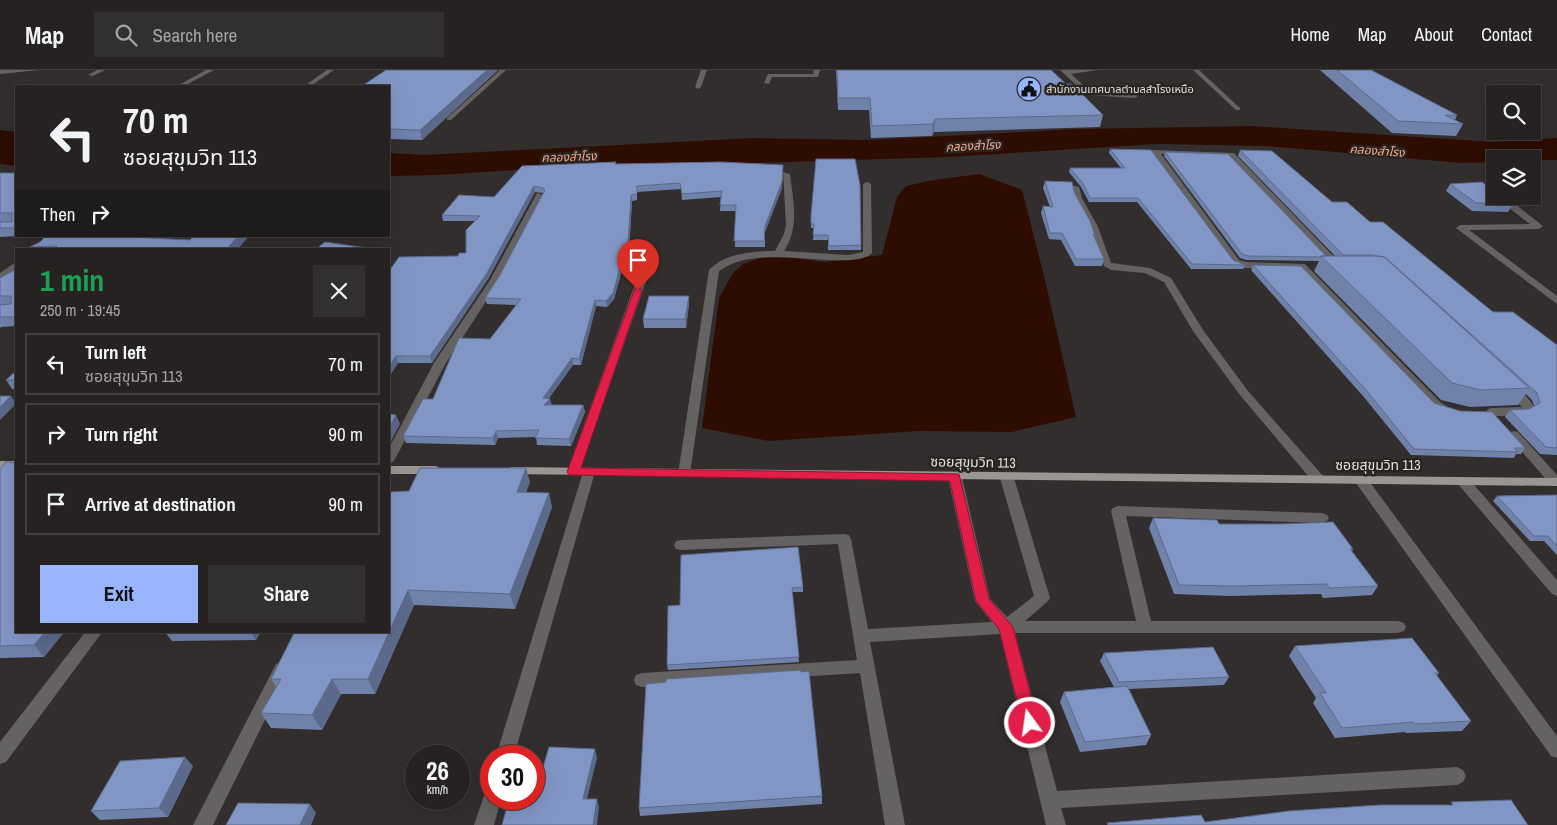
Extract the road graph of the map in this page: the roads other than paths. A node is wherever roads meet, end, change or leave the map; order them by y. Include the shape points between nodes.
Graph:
1 (36, 70) edge
2 (102, 70) edge
3 (211, 70) edge
4 (331, 70) edge
5 (504, 70) edge
6 (704, 70) edge
7 (817, 70) edge
8 (1094, 70) edge
9 (1196, 70) edge
10 (0, 72) edge
11 (1064, 72) edge
12 (92, 75) dead end
13 (767, 83) dead end
14 (182, 85) edge
15 (308, 85) edge
16 (698, 87) dead end
17 (1135, 96) dead end
18 (1238, 109) dead end
19 (449, 119) edge
20 (786, 174) dead end
21 (867, 184) dead end
22 (1075, 187) edge
23 (540, 195) edge
24 (1511, 205) edge
25 (778, 254) junction
26 (15, 266) edge
27 (1302, 266) junction
28 (644, 273) dead end
29 (0, 278) edge
30 (1557, 302) edge
31 (1505, 384) edge
32 (1460, 412) edge
33 (390, 457) edge
34 (10, 465) edge
35 (390, 470) edge
36 (447, 471) edge
37 (496, 471) edge
38 (581, 472) junction
39 (684, 474) junction
40 (955, 477) junction
41 (1007, 478) junction
42 (0, 479) edge
43 (1319, 480) junction
44 (1361, 480) junction
45 (1463, 481) junction
46 (1557, 482) edge
47 (1322, 518) dead end
48 (681, 545) dead end
49 (1557, 590) edge
50 (1006, 627) junction
51 (1398, 627) dead end
52 (1145, 628) junction
53 (93, 633) edge
54 (861, 636) junction
55 (288, 657) edge
56 (867, 666) junction
57 (642, 680) dead end
58 (508, 745) edge
59 (1557, 750) edge
60 (0, 756) edge
61 (1457, 776) dead end
62 (1050, 800) junction
63 (489, 810) edge
64 (203, 825) edge
65 (484, 825) edge
66 (895, 825) edge
67 (1056, 825) edge

1 - 10 street
2 - 12 street
3 - 14 street
4 - 15 street
5 - 19 street
6 - 16 street
7 - 13 street via 816,76 769,75
8 - 11 street
9 - 18 street
11 - 17 street via 1089,94
20 - 25 street via 791,230
21 - 25 street via 867,253 851,258
22 - 43 street via 1107,264 1147,270 1168,280 1198,330 1244,393
23 - 33 street via 495,280 440,364
24 - 30 street via 1538,226 1460,228
25 - 39 street via 727,261 714,270
26 - 29 street
27 - 27 street via 1246,266 1236,262 1155,152 1231,155 1341,266
27 - 32 street via 1436,404 1443,410
28 - 38 street
31 - 46 street via 1528,408 1488,412
34 - 42 street
35 - 36 main road
37 - 38 main road, ซอยสุขุมวิท 113
38 - 39 main road, ซอยสุขุมวิท 113
38 - 58 street
39 - 40 main road, ซอยสุขุมวิท 113
40 - 41 main road, ซอยสุขุมวิท 113
40 - 50 street via 983,601
41 - 43 main road, ซอยสุขุมวิท 113
41 - 50 street via 1042,598
43 - 44 main road, ซอยสุขุมวิท 113
44 - 45 main road, ซอยสุขุมวิท 113
44 - 59 street
45 - 46 main road, ซอยสุขุมวิท 113
45 - 49 street
47 - 52 street via 1118,511
48 - 54 street via 844,539
50 - 52 street
50 - 54 street
50 - 62 street
51 - 52 street
53 - 60 street
54 - 56 street
55 - 64 street
56 - 57 street
56 - 66 street
61 - 62 street
62 - 67 street
63 - 65 street

